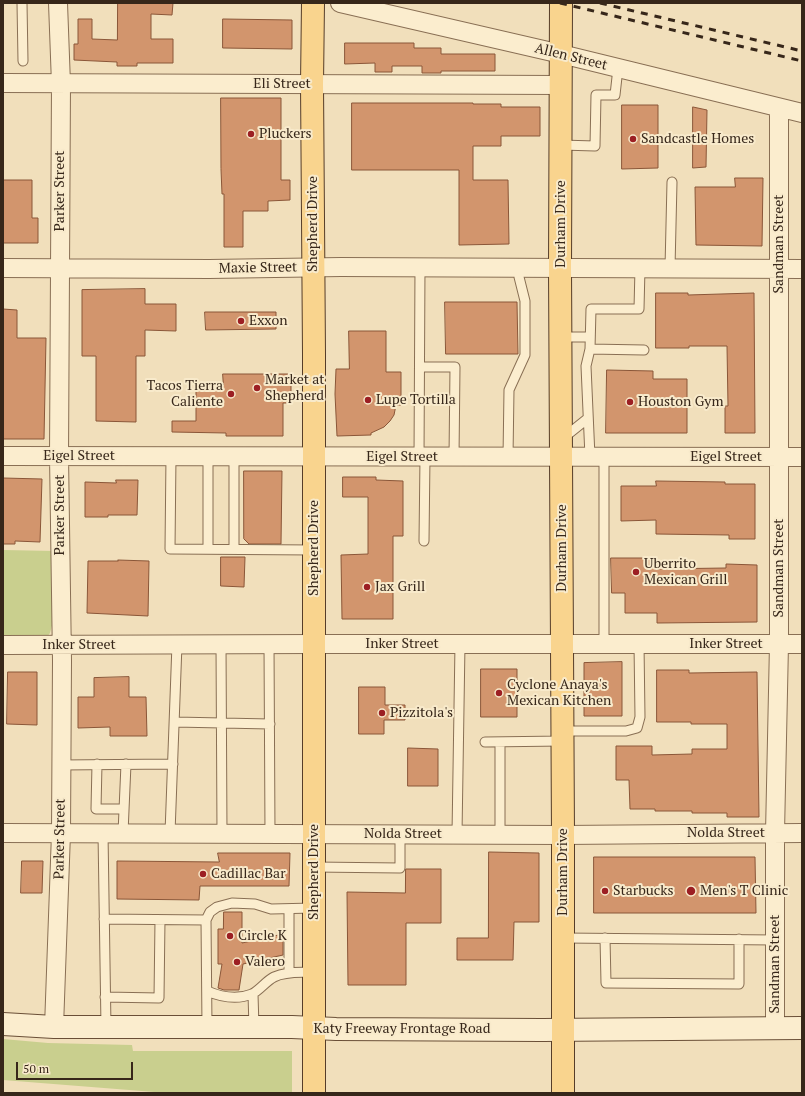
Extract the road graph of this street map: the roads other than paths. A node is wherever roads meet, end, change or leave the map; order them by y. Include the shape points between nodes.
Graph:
1 (22, 3) edge
2 (58, 3) edge
3 (313, 3) edge
4 (340, 3) edge
5 (561, 3) edge
6 (561, 54) junction
7 (23, 61) dead end
8 (618, 68) junction
9 (3, 83) edge
10 (61, 84) junction
11 (312, 84) junction
12 (561, 85) junction
13 (779, 108) junction
14 (802, 113) edge
15 (561, 145) junction
16 (672, 182) dead end
17 (313, 267) junction
18 (420, 267) junction
19 (3, 268) edge
20 (519, 268) junction
21 (560, 268) junction
22 (640, 268) junction
23 (670, 268) junction
24 (60, 269) junction
25 (780, 269) junction
26 (802, 269) edge
27 (561, 337) junction
28 (590, 337) junction
29 (590, 349) junction
30 (644, 350) dead end
31 (420, 367) junction
32 (588, 419) junction
33 (561, 449) junction
34 (3, 456) edge
35 (60, 456) junction
36 (171, 456) junction
37 (208, 456) junction
38 (234, 456) junction
39 (314, 456) junction
40 (422, 457) junction
41 (454, 457) junction
42 (508, 457) junction
43 (597, 457) junction
44 (779, 457) junction
45 (802, 457) edge
46 (424, 541) dead end
47 (208, 549) junction
48 (234, 549) junction
49 (314, 550) junction
50 (177, 644) junction
51 (222, 644) junction
52 (269, 644) junction
53 (314, 644) junction
54 (460, 644) junction
55 (604, 644) junction
56 (639, 644) junction
57 (780, 644) junction
58 (802, 644) edge
59 (3, 645) edge
60 (61, 645) junction
61 (562, 645) junction
62 (175, 722) junction
63 (222, 723) junction
64 (270, 724) junction
65 (563, 736) junction
66 (485, 742) dead end
67 (500, 742) junction
68 (97, 764) junction
69 (126, 764) junction
70 (173, 764) junction
71 (61, 765) junction
72 (124, 809) junction
73 (3, 833) edge
74 (61, 833) junction
75 (103, 833) junction
76 (123, 833) junction
77 (170, 833) junction
78 (775, 833) junction
79 (802, 833) edge
80 (222, 834) junction
81 (270, 834) junction
82 (314, 834) junction
83 (400, 834) junction
84 (457, 834) junction
85 (500, 834) junction
86 (563, 835) junction
87 (314, 867) junction
88 (314, 908) junction
89 (289, 909) junction
90 (104, 919) junction
91 (160, 920) junction
92 (206, 920) junction
93 (563, 938) junction
94 (605, 938) junction
95 (739, 939) junction
96 (775, 940) junction
97 (314, 972) junction
98 (289, 973) junction
99 (207, 991) junction
100 (253, 994) junction
101 (105, 997) junction
102 (3, 1024) edge
103 (54, 1027) junction
104 (106, 1027) junction
105 (207, 1028) junction
106 (254, 1028) junction
107 (314, 1028) junction
108 (775, 1028) junction
109 (802, 1028) edge
110 (563, 1030) junction
111 (314, 1093) edge
112 (563, 1093) edge

1 - 7 lane
2 - 10 street, Parker Street
3 - 11 main road, Shepherd Drive
4 - 6 street, Allen Street
5 - 6 main road, Durham Drive
6 - 8 street, Allen Street
6 - 12 main road, Durham Drive
8 - 13 street, Allen Street
8 - 15 lane via 616,95 596,95 594,146
9 - 10 street, Eli Street
10 - 11 street, Eli Street
10 - 24 street, Parker Street
11 - 12 street, Eli Street
11 - 17 main road, Shepherd Drive
12 - 15 main road, Durham Drive
13 - 14 street, Allen Street
13 - 25 street, Sandman Street
15 - 21 main road, Durham Drive
16 - 23 lane
17 - 18 street, Maxie Street
17 - 24 street, Maxie Street
17 - 39 main road, Shepherd Drive
18 - 20 street, Maxie Street
18 - 31 lane
19 - 24 street, Maxie Street
20 - 21 street, Maxie Street
20 - 42 lane via 525,301 525,355 509,390
21 - 22 street, Maxie Street
21 - 27 main road, Durham Drive
22 - 23 street, Maxie Street
22 - 28 lane via 639,309 590,309
23 - 25 street, Maxie Street
24 - 35 street, Parker Street
25 - 26 street, Maxie Street
25 - 44 street, Sandman Street
27 - 28 lane
27 - 33 main road, Durham Drive
28 - 29 lane
29 - 30 lane
29 - 32 lane via 586,366
31 - 40 lane
31 - 41 lane via 455,367
32 - 33 lane
32 - 43 lane
33 - 42 street, Eigel Street
33 - 43 street, Eigel Street
33 - 61 main road, Durham Drive
34 - 35 street, Eigel Street
35 - 36 street, Eigel Street
35 - 60 street, Parker Street
36 - 37 street, Eigel Street
36 - 47 lane via 170,549
37 - 38 street, Eigel Street
37 - 47 lane
38 - 39 street, Eigel Street
38 - 48 lane
39 - 40 street, Eigel Street
39 - 49 main road, Shepherd Drive
40 - 41 street, Eigel Street
40 - 46 lane
41 - 42 street, Eigel Street
43 - 44 street, Eigel Street
43 - 55 lane
44 - 45 street, Eigel Street
44 - 57 street, Sandman Street
47 - 48 lane
48 - 49 lane
49 - 53 main road, Shepherd Drive
50 - 51 street, Inker Street
50 - 60 street, Inker Street
50 - 62 lane
51 - 52 street, Inker Street
51 - 63 lane
52 - 53 street, Inker Street
52 - 64 lane
53 - 54 street, Inker Street
53 - 82 main road, Shepherd Drive
54 - 61 street, Inker Street
54 - 84 lane
55 - 56 street, Inker Street
55 - 61 street, Inker Street
56 - 57 street, Inker Street
56 - 65 lane via 640,717 637,728
57 - 58 street, Inker Street
57 - 78 street, Sandman Street
59 - 60 street, Inker Street
60 - 71 street, Parker Street
61 - 65 main road, Durham Drive
62 - 63 lane
62 - 70 lane
63 - 64 lane
63 - 80 lane
64 - 81 lane
65 - 67 lane
65 - 86 main road, Durham Drive
66 - 67 lane
67 - 85 lane
68 - 69 lane
68 - 71 lane
68 - 72 lane via 96,809
69 - 70 lane
69 - 72 lane
70 - 77 lane
71 - 74 street, Parker Street
72 - 76 lane
73 - 74 street, Nolda Street
74 - 75 street, Nolda Street
74 - 103 street, Parker Street
75 - 76 street, Nolda Street
75 - 90 lane
76 - 77 street, Nolda Street
77 - 80 street, Nolda Street
78 - 79 street, Nolda Street
78 - 86 street, Nolda Street
78 - 96 street, Sandman Street
80 - 81 street, Nolda Street
81 - 82 street, Nolda Street
82 - 83 street, Nolda Street
82 - 87 main road, Shepherd Drive
83 - 84 street, Nolda Street
83 - 87 lane via 400,868
84 - 85 street, Nolda Street
85 - 86 street, Nolda Street
86 - 93 main road, Durham Drive
87 - 88 main road, Shepherd Drive
88 - 89 lane
88 - 97 main road, Shepherd Drive
89 - 92 lane via 232,903 217,907 210,912
89 - 98 lane
90 - 91 lane
90 - 101 lane
91 - 92 lane
91 - 101 lane via 159,998
92 - 99 lane
93 - 94 lane
93 - 110 main road, Durham Drive
94 - 95 lane
94 - 95 lane via 606,983 723,984 739,984
95 - 96 lane
96 - 108 street, Sandman Street
97 - 98 lane
97 - 107 main road, Shepherd Drive
98 - 100 lane via 274,977
99 - 100 lane via 218,996
99 - 105 lane
100 - 106 lane
101 - 104 lane
102 - 103 main road, Katy Freeway Frontage Road
103 - 104 main road, Katy Freeway Frontage Road
104 - 105 main road, Katy Freeway Frontage Road
105 - 106 main road, Katy Freeway Frontage Road
106 - 107 main road, Katy Freeway Frontage Road
107 - 110 main road, Katy Freeway Frontage Road
107 - 111 main road, Shepherd Drive
108 - 109 main road, Katy Freeway Frontage Road
108 - 110 main road, Katy Freeway Frontage Road
110 - 112 main road, Durham Drive

